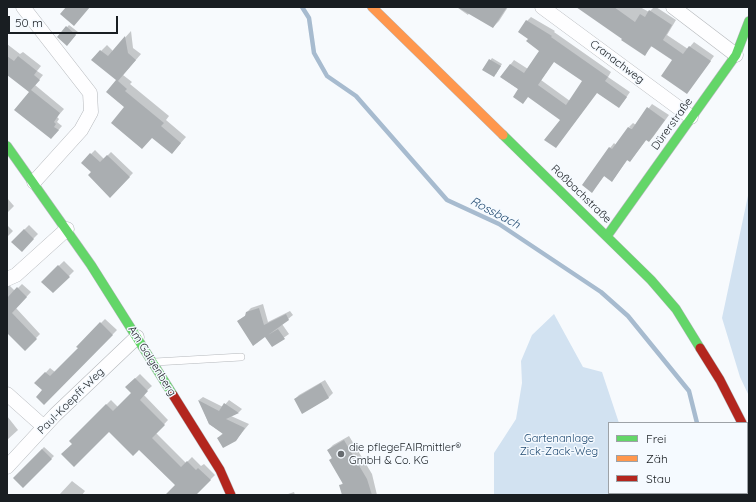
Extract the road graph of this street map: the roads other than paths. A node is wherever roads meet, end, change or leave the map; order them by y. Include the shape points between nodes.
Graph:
1 (23, 7) edge
2 (372, 7) edge
3 (542, 7) edge
4 (673, 7) edge
5 (749, 21) edge
6 (736, 56) junction
7 (691, 118) junction
8 (7, 146) edge
9 (34, 182) junction
10 (67, 230) junction
11 (607, 236) junction
12 (7, 279) edge
13 (137, 337) junction
14 (241, 357) dead end
15 (154, 362) junction
16 (7, 394) edge
17 (741, 422) edge
18 (44, 427) junction
19 (7, 467) edge
20 (231, 495) edge

1 - 9 street via 90,93 91,112 81,130
2 - 11 street, Roßbachstraße
3 - 7 street, Cranachweg
4 - 6 street
5 - 6 street, Dürerstraße
6 - 7 street, Dürerstraße
7 - 11 street, Dürerstraße
8 - 9 street, Am Galgenberg
9 - 10 street, Am Galgenberg
10 - 12 street via 16,275
10 - 13 street, Am Galgenberg
11 - 17 street, Roßbachstraße via 676,309 720,380
13 - 15 street, Am Galgenberg
13 - 18 street, Paul-Koepff-Weg
14 - 15 lane
15 - 20 street, Am Galgenberg via 220,470
16 - 18 street
18 - 19 street, Paul-Koepff-Weg

